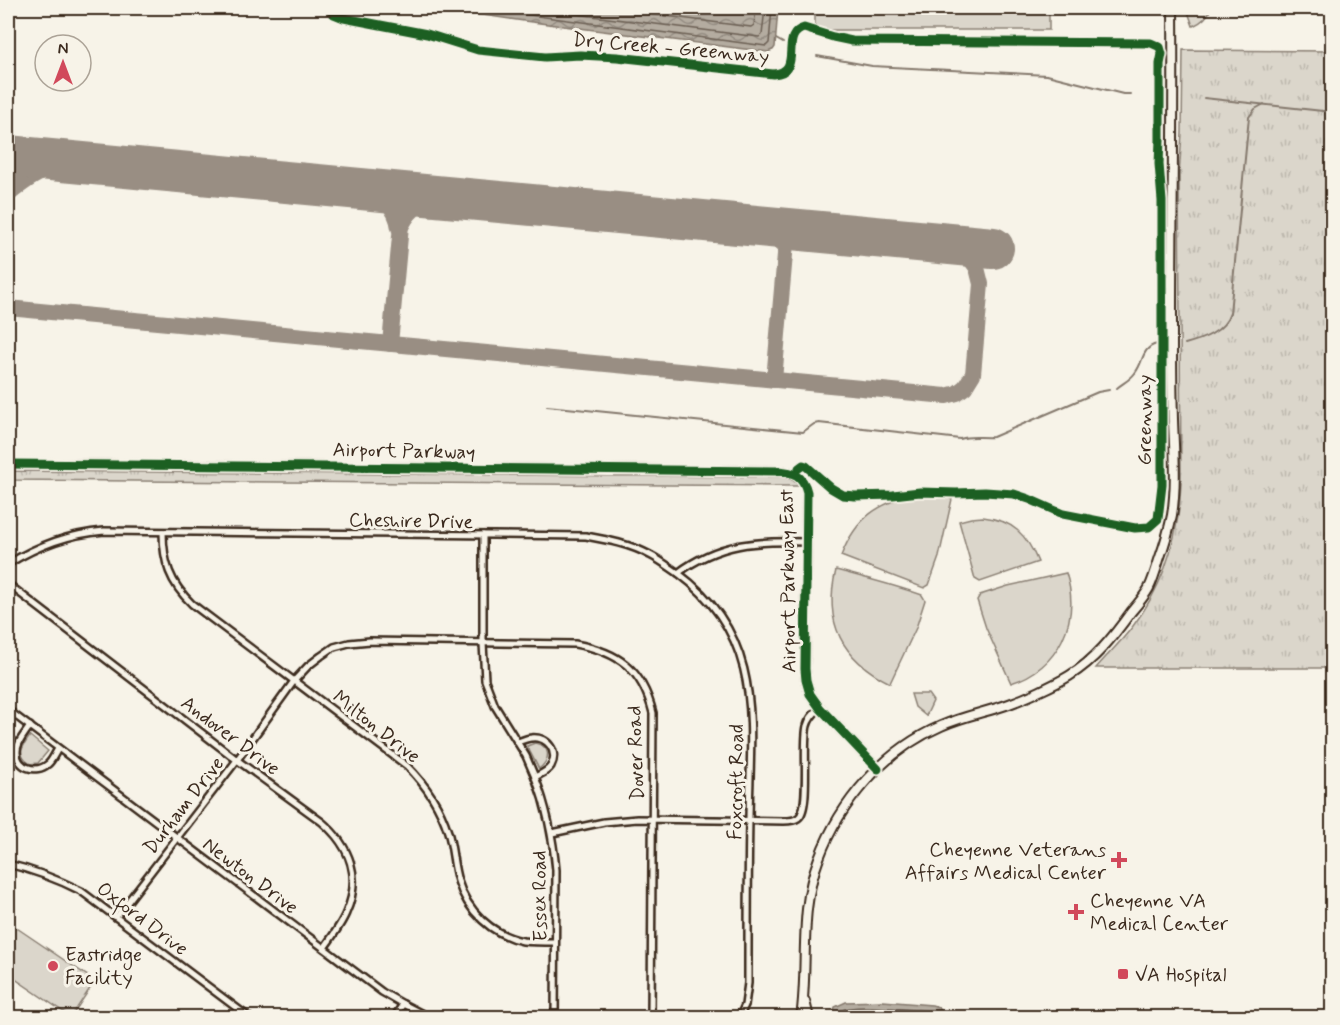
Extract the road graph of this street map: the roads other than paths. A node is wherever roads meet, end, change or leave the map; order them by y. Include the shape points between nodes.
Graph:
1 (1173, 8) edge
2 (8, 464) edge
3 (799, 475) joint
4 (163, 532) junction
5 (483, 535) junction
6 (806, 542) junction
7 (8, 564) edge
8 (678, 573) junction
9 (8, 584) edge
10 (483, 643) junction
11 (294, 681) junction
12 (820, 708) junction
13 (8, 710) edge
14 (30, 726) junction
15 (517, 742) junction
16 (58, 749) junction
17 (237, 760) junction
18 (878, 769) junction
19 (535, 777) junction
20 (652, 819) junction
21 (749, 820) junction
22 (552, 833) junction
23 (176, 837) junction
24 (8, 864) edge
25 (116, 917) junction
26 (555, 942) junction
27 (324, 948) junction
28 (804, 996) junction
29 (403, 1004) junction
30 (741, 1016) edge
31 (250, 1017) edge
32 (394, 1017) edge
33 (430, 1017) edge
34 (555, 1017) edge
35 (651, 1017) edge
36 (801, 1017) edge
37 (809, 1017) edge

1 - 18 main road via 1174,487 1165,544 1149,587 1102,649 1067,677 1010,704 942,726 912,742
2 - 3 main road, Airport Parkway via 783,471
3 - 6 main road, Airport Parkway East via 807,492
4 - 5 street, Cheshire Drive
4 - 7 street, Cheshire Drive via 87,533 45,545
4 - 11 street, Milton Drive via 166,564 181,593
5 - 8 street, Cheshire Drive via 566,535 608,540 651,555
5 - 10 street, Essex Road
6 - 8 street via 747,544 719,550 693,561
6 - 12 main road, Airport Parkway East via 805,669 810,694
8 - 21 street, Foxcroft Road via 719,613 742,662 750,700
9 - 17 street, Andover Drive
10 - 11 street, Dover Road via 349,643 334,647
10 - 15 street, Essex Road via 489,692
10 - 20 street, Dover Road via 575,644 597,648 631,669 649,697 653,713
11 - 17 street, Durham Drive
11 - 26 street, Milton Drive via 420,779 443,818 458,880 474,913 509,937
12 - 18 main road, Airport Parkway East
12 - 21 street via 806,728 805,799 799,818
13 - 14 street, Newton Drive
14 - 16 street, Newton Drive
14 - 16 street via 17,750 22,765 39,769 48,764
15 - 19 street, Essex Road
15 - 19 street via 540,738 552,747 551,765
16 - 23 street, Newton Drive
17 - 23 street, Durham Drive
17 - 27 street, Andover Drive via 322,822 347,851 354,876 351,901
18 - 28 main road via 847,805 819,858 806,908
19 - 22 street, Essex Road
20 - 21 street
20 - 22 street via 604,822
20 - 35 street, Dover Road
21 - 30 street, Foxcroft Road via 748,983
22 - 26 street, Essex Road
23 - 25 street, Durham Drive
23 - 27 street, Newton Drive
24 - 25 street, Oxford Drive via 54,877
25 - 31 street, Oxford Drive
26 - 34 street, Essex Road
27 - 29 street, Newton Drive
28 - 36 main road
28 - 37 main road
29 - 32 street
29 - 33 street, Newton Drive

